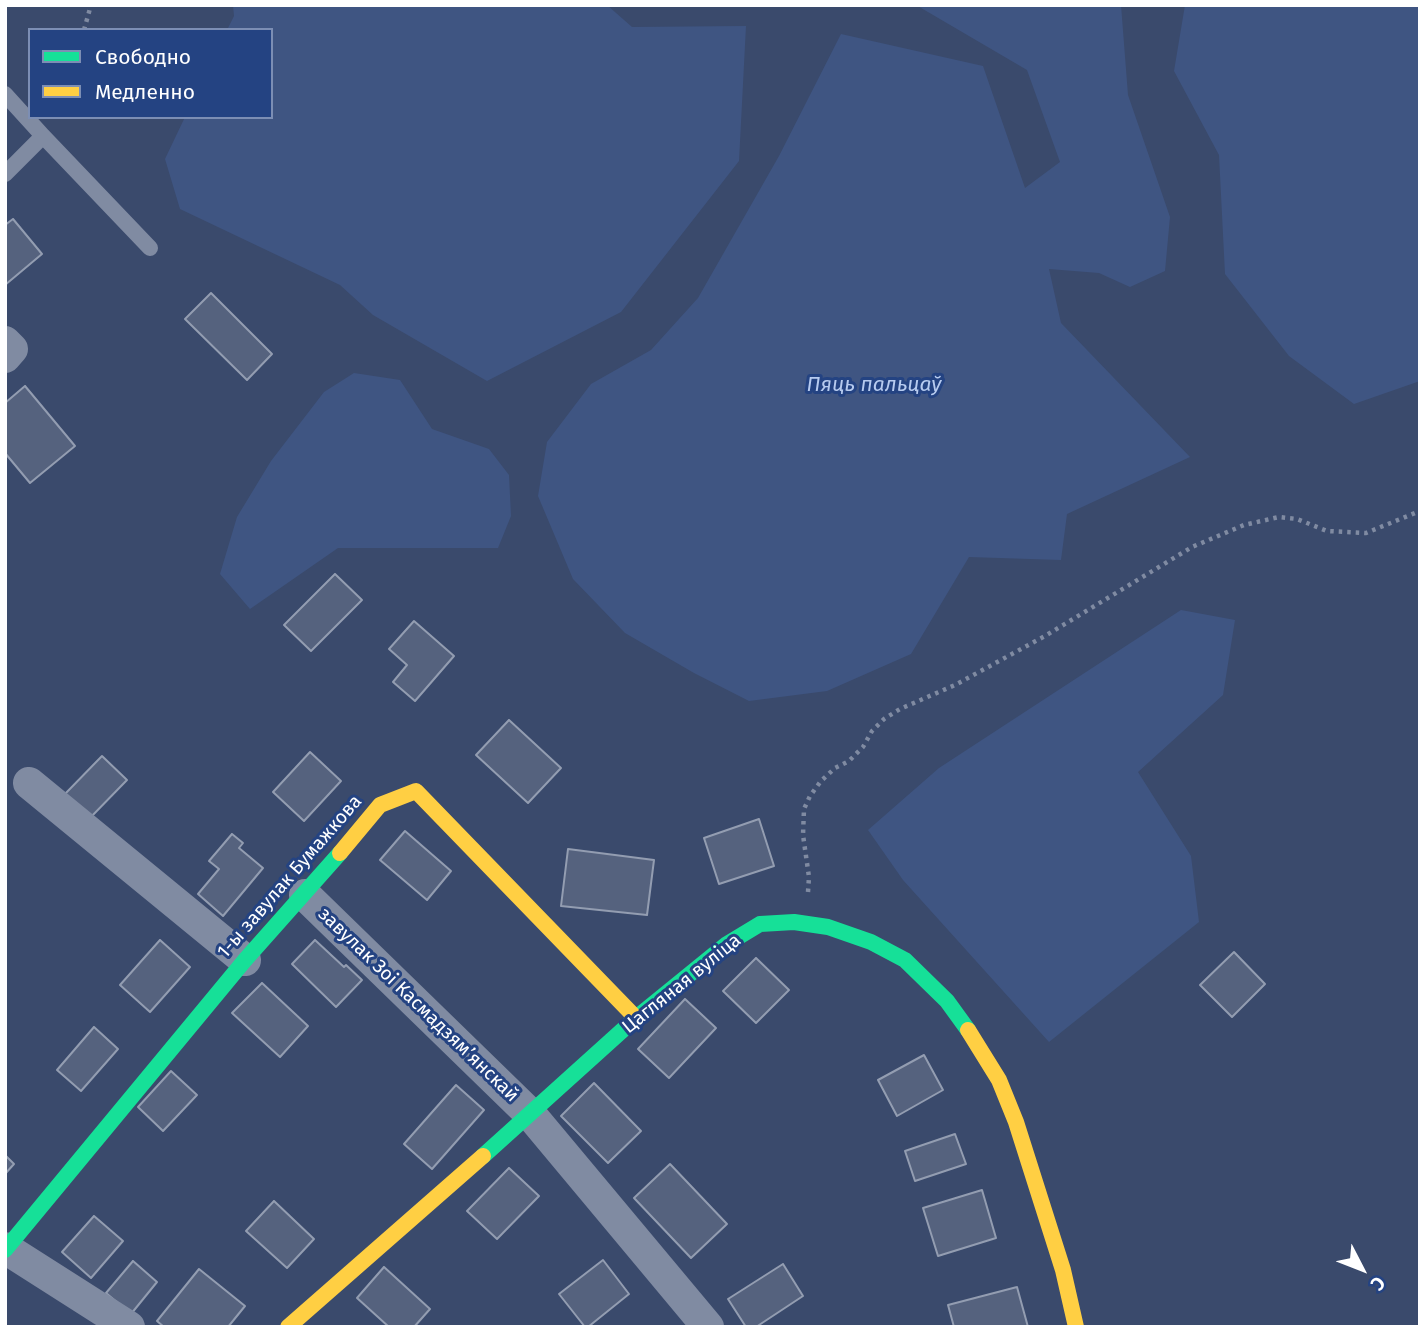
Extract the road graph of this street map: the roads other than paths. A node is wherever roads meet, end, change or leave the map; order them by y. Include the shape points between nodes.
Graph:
1 (5, 94) edge
2 (43, 136) junction
3 (5, 174) edge
4 (150, 248) dead end
5 (5, 342) edge
6 (5, 357) edge
7 (29, 783) dead end
8 (305, 895) junction
9 (245, 960) junction
10 (636, 1018) junction
11 (531, 1115) junction
12 (6, 1249) edge
13 (130, 1327) edge
14 (288, 1327) edge
15 (709, 1327) edge
16 (1076, 1327) edge

1 - 2 lane
2 - 3 lane
2 - 4 lane
5 - 6 street via 12,349
7 - 9 street
8 - 9 street, 1-ы завулак Бумажкова
8 - 10 street, 1-ы завулак Бумажкова via 380,805 416,791
8 - 11 street, завулак Зоі Касмадзямʼянскай
9 - 12 street, 1-ы завулак Бумажкова
10 - 11 street, Цагляная вуліца
10 - 16 street, Цагляная вуліца via 760,923 828,927 905,960 947,1001 999,1080 1063,1270
11 - 14 street, завулак Зоі Касмадзямʼянскай
11 - 15 street, завулак Зоі Касмадзямʼянскай
12 - 13 street

